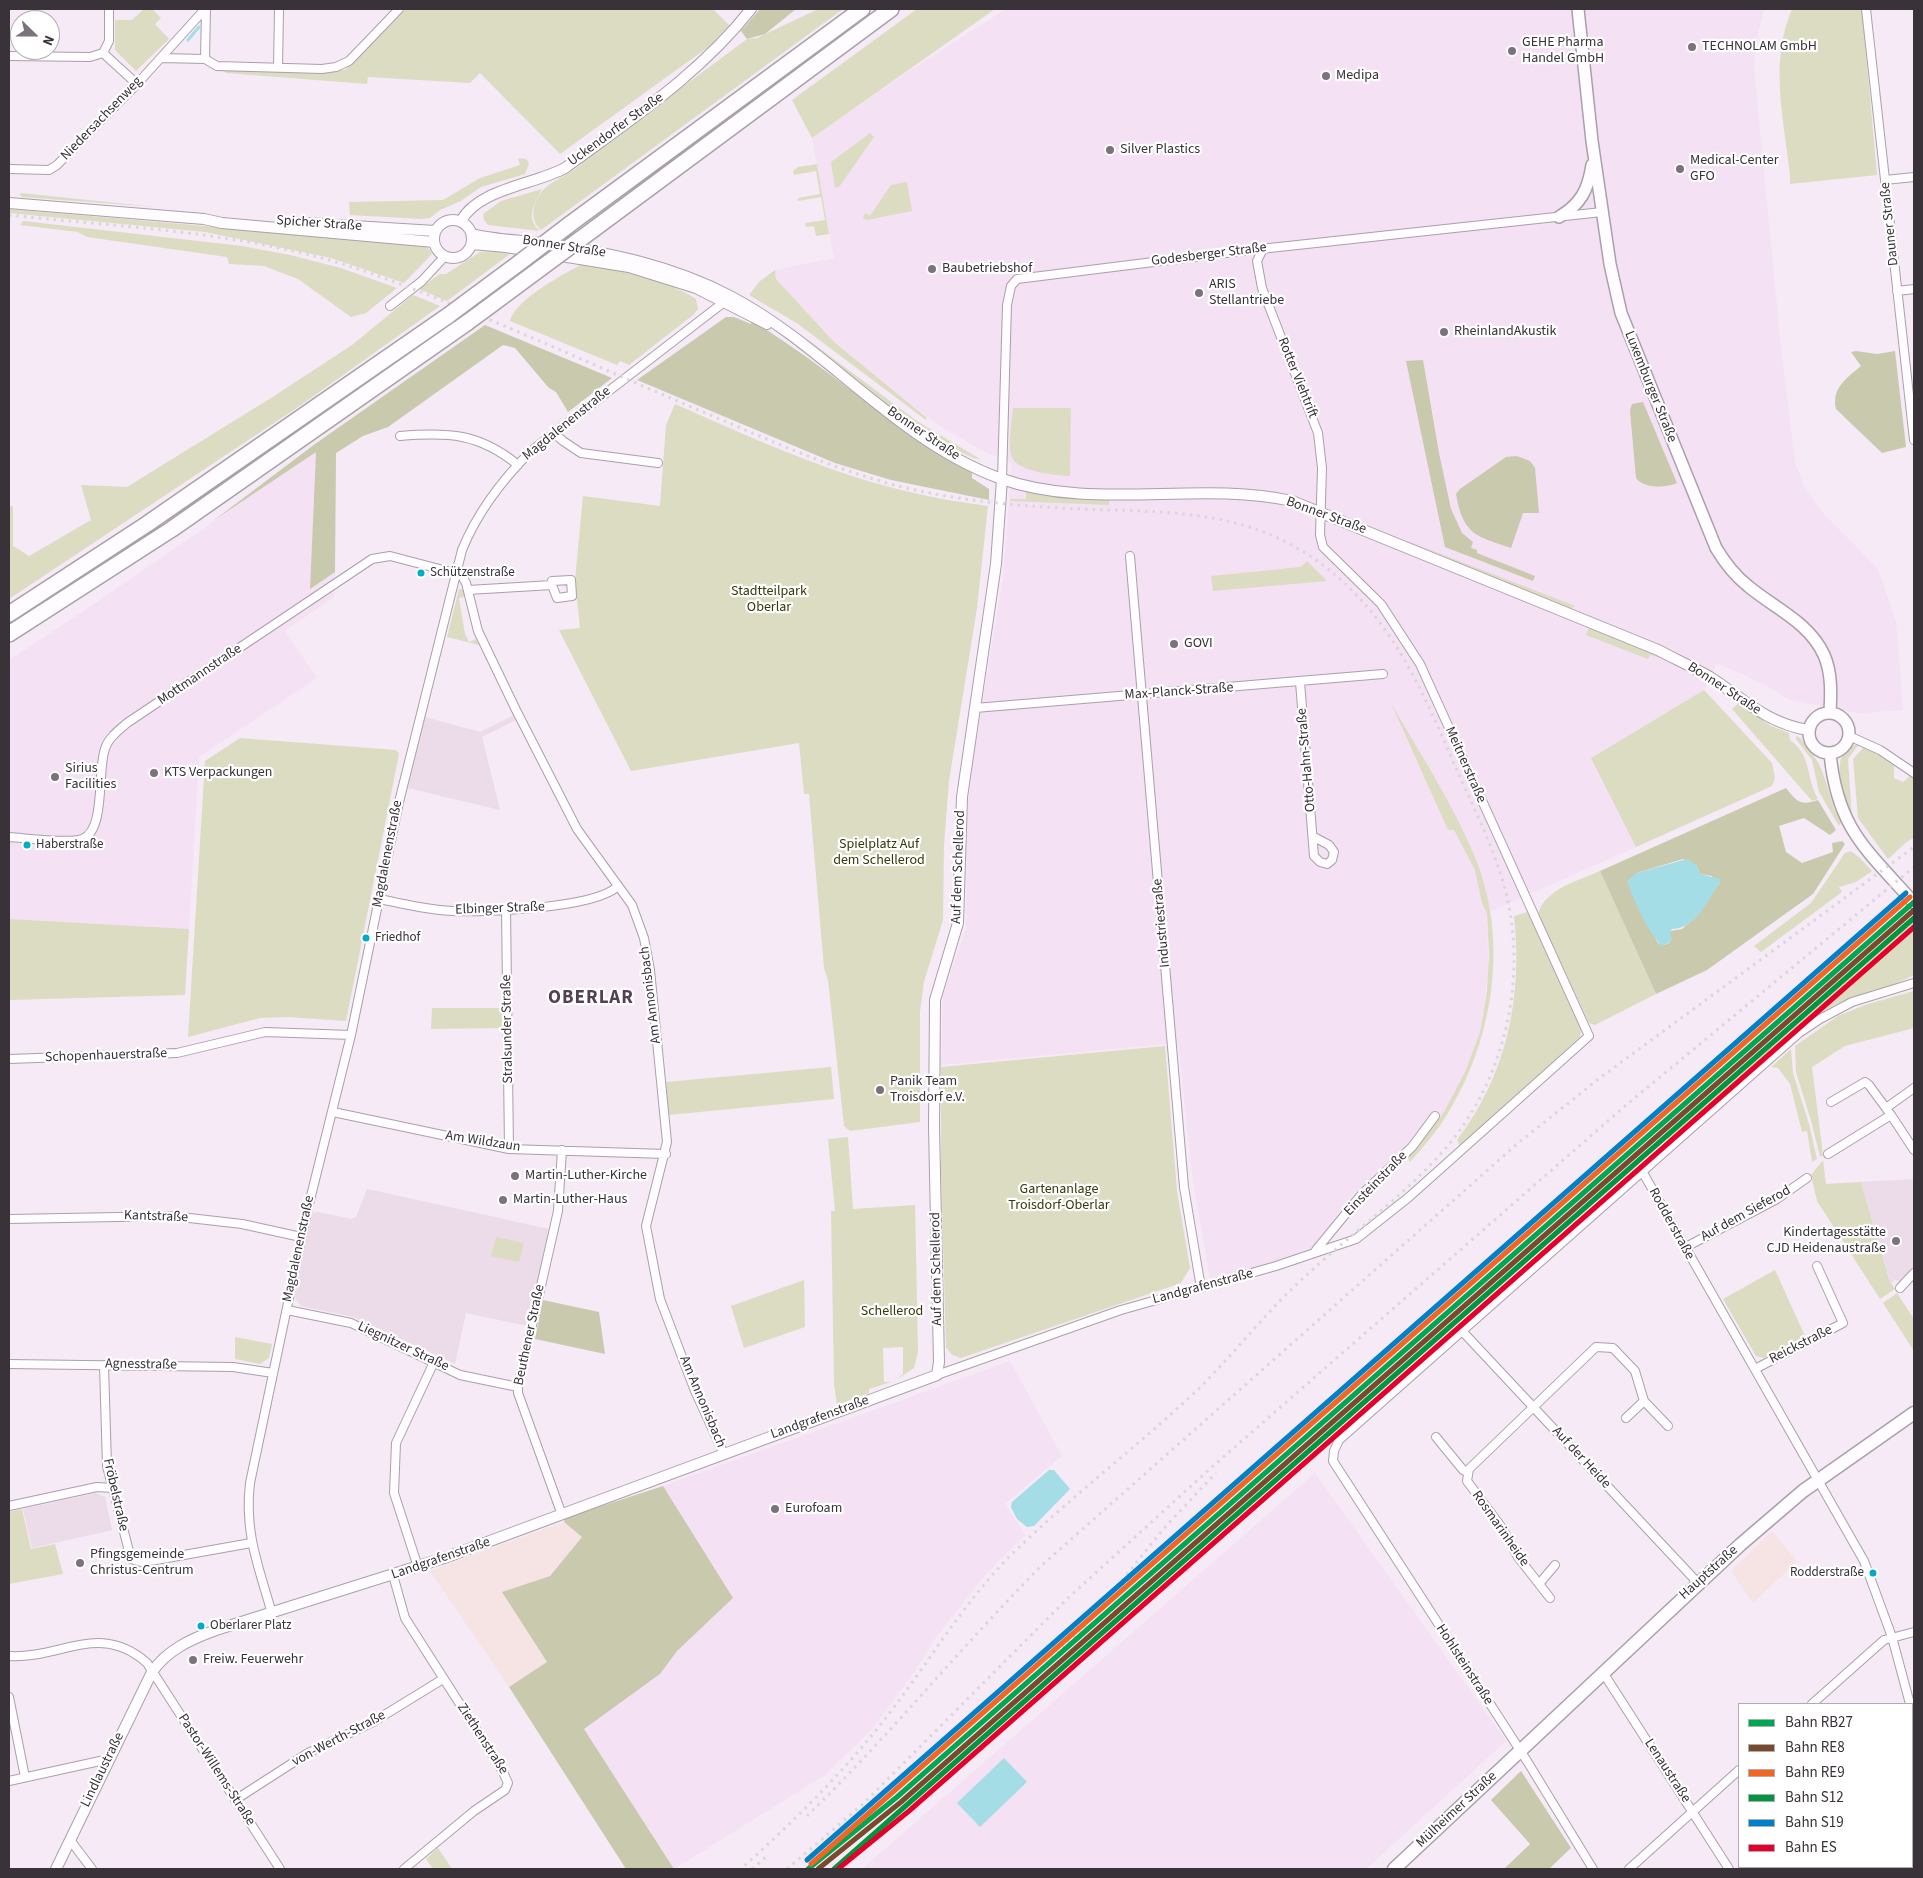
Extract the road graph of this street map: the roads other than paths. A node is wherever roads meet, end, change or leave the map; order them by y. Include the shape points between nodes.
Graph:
1 (109, 9) edge
2 (206, 9) edge
3 (278, 9) edge
4 (399, 9) edge
5 (751, 9) edge
6 (862, 9) edge
7 (891, 9) edge
8 (1578, 9) edge
9 (1866, 9) edge
10 (103, 53) junction
11 (9, 56) edge
12 (161, 58) junction
13 (205, 59) junction
14 (278, 67) junction
15 (137, 84) junction
16 (1592, 141) junction
17 (9, 169) edge
18 (1914, 177) edge
19 (1885, 180) junction
20 (9, 202) edge
21 (1602, 212) junction
22 (1559, 217) junction
23 (204, 219) junction
24 (461, 221) junction
25 (435, 231) junction
26 (472, 239) junction
27 (434, 242) junction
28 (1263, 249) junction
29 (445, 256) junction
30 (1914, 289) edge
31 (1897, 291) junction
32 (729, 299) junction
33 (390, 306) dead end
34 (1912, 410) edge
35 (554, 433) junction
36 (400, 436) dead end
37 (1914, 440) edge
38 (658, 463) dead end
39 (518, 465) junction
40 (1002, 479) junction
41 (1322, 512) junction
42 (1130, 556) dead end
43 (456, 570) junction
44 (552, 585) dead end
45 (468, 590) junction
46 (9, 614) edge
47 (9, 634) edge
48 (1383, 674) dead end
49 (1300, 682) junction
50 (1141, 695) junction
51 (975, 708) junction
52 (1830, 712) junction
53 (1808, 730) junction
54 (1849, 736) junction
55 (1830, 753) junction
56 (1914, 773) edge
57 (9, 837) edge
58 (1314, 837) dead end
59 (618, 886) junction
60 (380, 899) junction
61 (1914, 903) edge
62 (506, 909) junction
63 (1914, 983) edge
64 (351, 1035) junction
65 (1589, 1036) joint
66 (9, 1059) edge
67 (1914, 1088) edge
68 (1832, 1102) dead end
69 (1886, 1108) junction
70 (333, 1112) junction
71 (1892, 1115) junction
72 (1436, 1116) dead end
73 (509, 1149) junction
74 (562, 1150) junction
75 (1914, 1150) edge
76 (666, 1154) junction
77 (1828, 1154) dead end
78 (1642, 1171) junction
79 (1807, 1178) dead end
80 (9, 1219) edge
81 (302, 1237) junction
82 (1684, 1248) junction
83 (1315, 1252) junction
84 (1817, 1266) dead end
85 (1914, 1273) edge
86 (1201, 1288) junction
87 (1900, 1288) dead end
88 (286, 1310) junction
89 (1464, 1332) junction
90 (434, 1362) junction
91 (9, 1364) edge
92 (104, 1365) junction
93 (1755, 1369) junction
94 (273, 1374) junction
95 (937, 1375) junction
96 (518, 1387) junction
97 (1644, 1401) junction
98 (1533, 1407) junction
99 (1914, 1413) edge
100 (1626, 1418) dead end
101 (1668, 1426) dead end
102 (1436, 1437) dead end
103 (724, 1454) junction
104 (1468, 1472) junction
105 (1818, 1480) junction
106 (112, 1488) junction
107 (9, 1506) edge
108 (562, 1515) junction
109 (251, 1543) junction
110 (1555, 1564) dead end
111 (418, 1567) junction
112 (393, 1575) junction
113 (1698, 1583) junction
114 (1539, 1584) junction
115 (1550, 1598) dead end
116 (272, 1614) junction
117 (1914, 1632) edge
118 (1892, 1637) junction
119 (9, 1656) edge
120 (152, 1672) junction
121 (1604, 1674) junction
122 (443, 1679) junction
123 (9, 1696) edge
124 (1813, 1703) edge
125 (1910, 1703) edge
126 (1520, 1751) junction
127 (109, 1759) junction
128 (1738, 1771) edge
129 (25, 1777) junction
130 (9, 1781) edge
131 (235, 1800) junction
132 (1693, 1812) junction
133 (70, 1840) junction
134 (56, 1869) edge
135 (92, 1869) edge
136 (280, 1869) edge
137 (404, 1869) edge
138 (1394, 1869) edge
139 (1593, 1869) edge
140 (1629, 1869) edge
141 (1729, 1869) edge

1 - 10 street via 109,41
2 - 12 street, Niedersachsenweg
2 - 13 street, Niedersachsenweg
3 - 14 street
4 - 14 street via 349,61 322,69
5 - 24 street, Uckendorfer Straße via 722,43 681,82 565,168 480,200
6 - 46 highway, bridge via 450,315 147,524
7 - 47 highway, bridge via 468,322 172,529
8 - 16 main road, Luxemburger Straße
9 - 19 street, Dauner Straße
10 - 11 street via 90,57
10 - 15 street
12 - 13 street
12 - 15 street, Niedersachsenweg
13 - 14 street via 217,66
15 - 17 street, Niedersachsenweg via 57,165 49,170
16 - 21 main road, Luxemburger Straße
16 - 22 main road via 1590,176 1584,196
18 - 19 street
19 - 31 street, Dauner Straße
20 - 23 street, Spicher Straße
21 - 22 street, Godesberger Straße
21 - 52 main road, Luxemburger Straße via 1621,313 1716,548 1730,570 1748,587 1793,617 1816,642 1828,667
22 - 28 street, Godesberger Straße
23 - 25 street, Spicher Straße via 223,217
23 - 27 street, Spicher Straße via 222,224
24 - 25 street via 448,220
24 - 26 street via 468,226
25 - 27 street
26 - 29 street via 467,252 459,257
26 - 32 street, Bonner Straße via 629,267
27 - 29 street
28 - 40 street, Godesberger Straße via 1024,277 1014,282 1007,305
28 - 41 street, Rotter Viehtrift via 1257,261 1262,288 1318,433 1322,457
29 - 33 street via 422,281
30 - 31 street
31 - 34 street, Dauner Straße
32 - 35 street, Magdalenenstraße
32 - 40 street, Bonner Straße via 782,326 811,352 938,447
34 - 37 street, Dauner Straße
35 - 38 street via 581,453
35 - 39 street, Magdalenenstraße
36 - 39 street via 447,433 474,438 495,447
39 - 43 street, Magdalenenstraße via 469,533
40 - 41 street, Bonner Straße via 1070,493 1258,495 1292,501
40 - 51 street, Auf dem Schellerod via 996,564
41 - 53 street, Bonner Straße via 1651,647 1704,673 1762,715
41 - 65 street, Meitnerstraße via 1320,539 1323,548 1381,604 1420,664
42 - 50 street, Industriestraße
43 - 45 street, Am Annonisbach
43 - 57 street, Mottmannstraße via 390,556 372,560 116,733 105,747 96,822 87,837 75,841
43 - 60 street, Magdalenenstraße via 411,749
44 - 45 street
45 - 59 street, Am Annonisbach via 478,631 516,710 577,829
48 - 49 street, Max-Planck-Straße
49 - 50 street, Max-Planck-Straße
49 - 58 street, Otto-Hahn-Straße
50 - 51 street, Max-Planck-Straße
50 - 86 street, Industriestraße via 1184,1187
51 - 95 street, Auf dem Schellerod via 962,797 958,923 940,979 934,1022
52 - 53 main road via 1818,715
52 - 54 main road via 1843,718
53 - 55 main road via 1813,746
54 - 55 main road via 1842,748
54 - 56 street via 1880,750
55 - 61 main road via 1837,800 1850,828
59 - 62 street, Elbinger Straße via 607,894 574,904
59 - 76 street, Am Annonisbach via 639,921 648,956
60 - 62 street, Elbinger Straße via 441,910
60 - 64 street, Magdalenenstraße
62 - 73 street, Stralsunder Straße
63 - 78 street via 1852,1002 1820,1019 1789,1042
64 - 66 street, Schopenhauerstraße via 266,1032 169,1053
64 - 70 street, Magdalenenstraße
65 - 83 street, Landgrafenstraße via 1371,1227 1356,1238
67 - 69 street
68 - 69 street via 1865,1082
69 - 71 street
70 - 73 street, Am Wildzaun
70 - 81 street, Magdalenenstraße
71 - 75 street
71 - 77 street
72 - 83 street, Einsteinstraße via 1412,1147 1362,1194
73 - 74 street, Am Wildzaun
74 - 76 street, Am Wildzaun
74 - 96 street, Beuthener Straße via 558,1211
76 - 103 street, Am Annonisbach via 646,1226 660,1298 694,1392
78 - 82 street, Rodderstraße
78 - 89 street
79 - 82 street, Auf dem Sieferod via 1777,1199
80 - 81 street, Kantstraße via 172,1216 242,1224
81 - 88 street, Magdalenenstraße
82 - 93 street, Rodderstraße
83 - 86 street, Landgrafenstraße
84 - 93 street, Reickstraße via 1844,1324
85 - 87 street
86 - 95 street, Landgrafenstraße via 1121,1310
88 - 90 street, Liegnitzer Straße via 351,1323
88 - 94 street, Magdalenenstraße
89 - 98 street, Auf der Heide
89 - 126 street, Hohlsteinstraße via 1339,1440 1333,1461
90 - 96 street, Liegnitzer Straße via 460,1375
90 - 111 street via 396,1443 394,1494
91 - 92 street, Agnesstraße
92 - 94 street, Agnesstraße via 233,1367
92 - 106 street, Fröbelstraße via 106,1466
93 - 105 street, Rodderstraße
94 - 109 street, Magdalenenstraße via 246,1509
95 - 103 street, Landgrafenstraße
96 - 108 street, Beuthener Straße
97 - 98 street via 1635,1371 1613,1348 1605,1346 1590,1351
97 - 100 street
97 - 101 street
98 - 104 street
98 - 113 street, Auf der Heide
99 - 105 main road, Hauptstraße
102 - 104 street, Rosmarinheide
103 - 108 street, Landgrafenstraße
104 - 114 street, Rosmarinheide via 1467,1481
105 - 113 main road, Hauptstraße
105 - 118 street, Rodderstraße via 1864,1560
106 - 107 street via 97,1486
106 - 109 street, Fröbelstraße via 130,1556 136,1561
108 - 111 street, Landgrafenstraße
109 - 116 street, Magdalenenstraße
110 - 114 street
111 - 112 street, Landgrafenstraße
112 - 116 street, Landgrafenstraße
112 - 122 street, Ziethenstraße via 405,1618
113 - 121 main road, Hauptstraße
114 - 115 street, Rosmarinheide
116 - 120 street, Landgrafenstraße via 200,1636 167,1654
117 - 118 street
118 - 124 street via 1884,1640
118 - 125 street, Rodderstraße
119 - 120 street via 105,1642 136,1654
120 - 127 street, Lindlaustraße
120 - 131 street, Pastor-Willems-Straße
121 - 126 main road, Hauptstraße
121 - 132 street, Lenaustraße
122 - 131 street, von-Werth-Straße via 373,1722 308,1753
122 - 137 street, Ziethenstraße via 508,1783 505,1790 474,1811
123 - 129 street
126 - 138 main road, Mülheimer Straße
126 - 139 street, Hohlsteinstraße
127 - 129 street
127 - 133 street, Lindlaustraße
128 - 132 street
129 - 130 street
131 - 136 street, Pastor-Willems-Straße
132 - 140 street
132 - 141 street, Lenaustraße
133 - 134 street, Lindlaustraße
133 - 135 street

